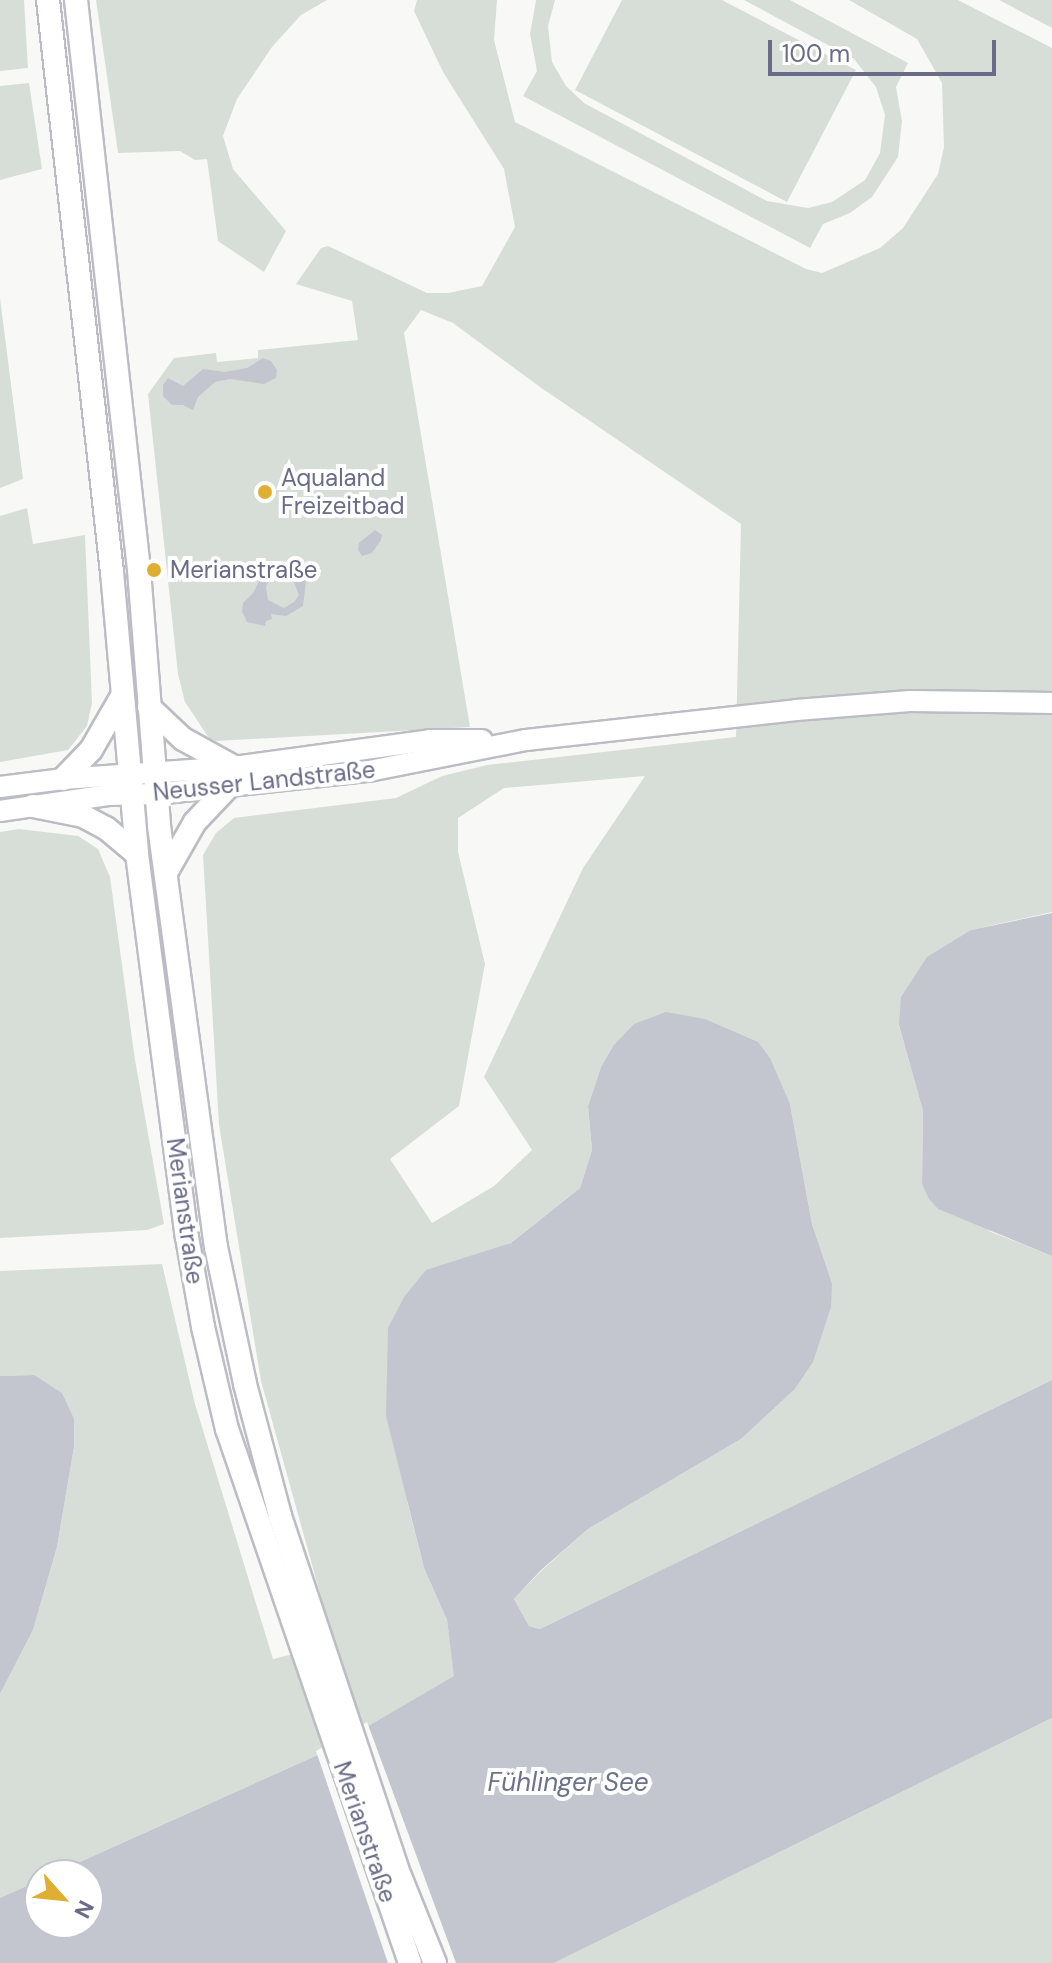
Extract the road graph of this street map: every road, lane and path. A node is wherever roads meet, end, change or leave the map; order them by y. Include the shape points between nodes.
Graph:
1 (48, 0) edge
2 (76, 0) edge
3 (123, 695) junction
4 (1052, 703) edge
5 (149, 707) junction
6 (231, 776) junction
7 (63, 779) junction
8 (156, 784) junction
9 (132, 785) junction
10 (0, 787) edge
11 (33, 806) junction
12 (0, 811) edge
13 (137, 854) junction
14 (167, 871) junction
15 (301, 1612) junction
16 (410, 1963) edge
17 (435, 1963) edge

1 - 3 main road, Merianstraße
2 - 5 main road, Merianstraße via 121,392
3 - 7 main road via 91,750
3 - 9 main road, Merianstraße
4 - 6 main road, Neusser Landstraße via 910,701 796,710 526,740 369,771
5 - 6 main road
5 - 8 main road, Merianstraße
6 - 8 main road, Neusser Landstraße
6 - 14 main road via 195,822
7 - 9 main road, Neusser Landstraße
7 - 10 main road, Neusser Landstraße
8 - 9 main road, Neusser Landstraße
8 - 14 main road, Merianstraße
9 - 11 main road, Neusser Landstraße via 108,795
9 - 13 main road, Merianstraße
11 - 12 main road, Neusser Landstraße
11 - 13 main road via 83,816
13 - 15 main road, Merianstraße via 203,1327 227,1429
14 - 15 main road, Merianstraße via 216,1247
15 - 16 main road, Merianstraße
15 - 17 main road, Merianstraße

